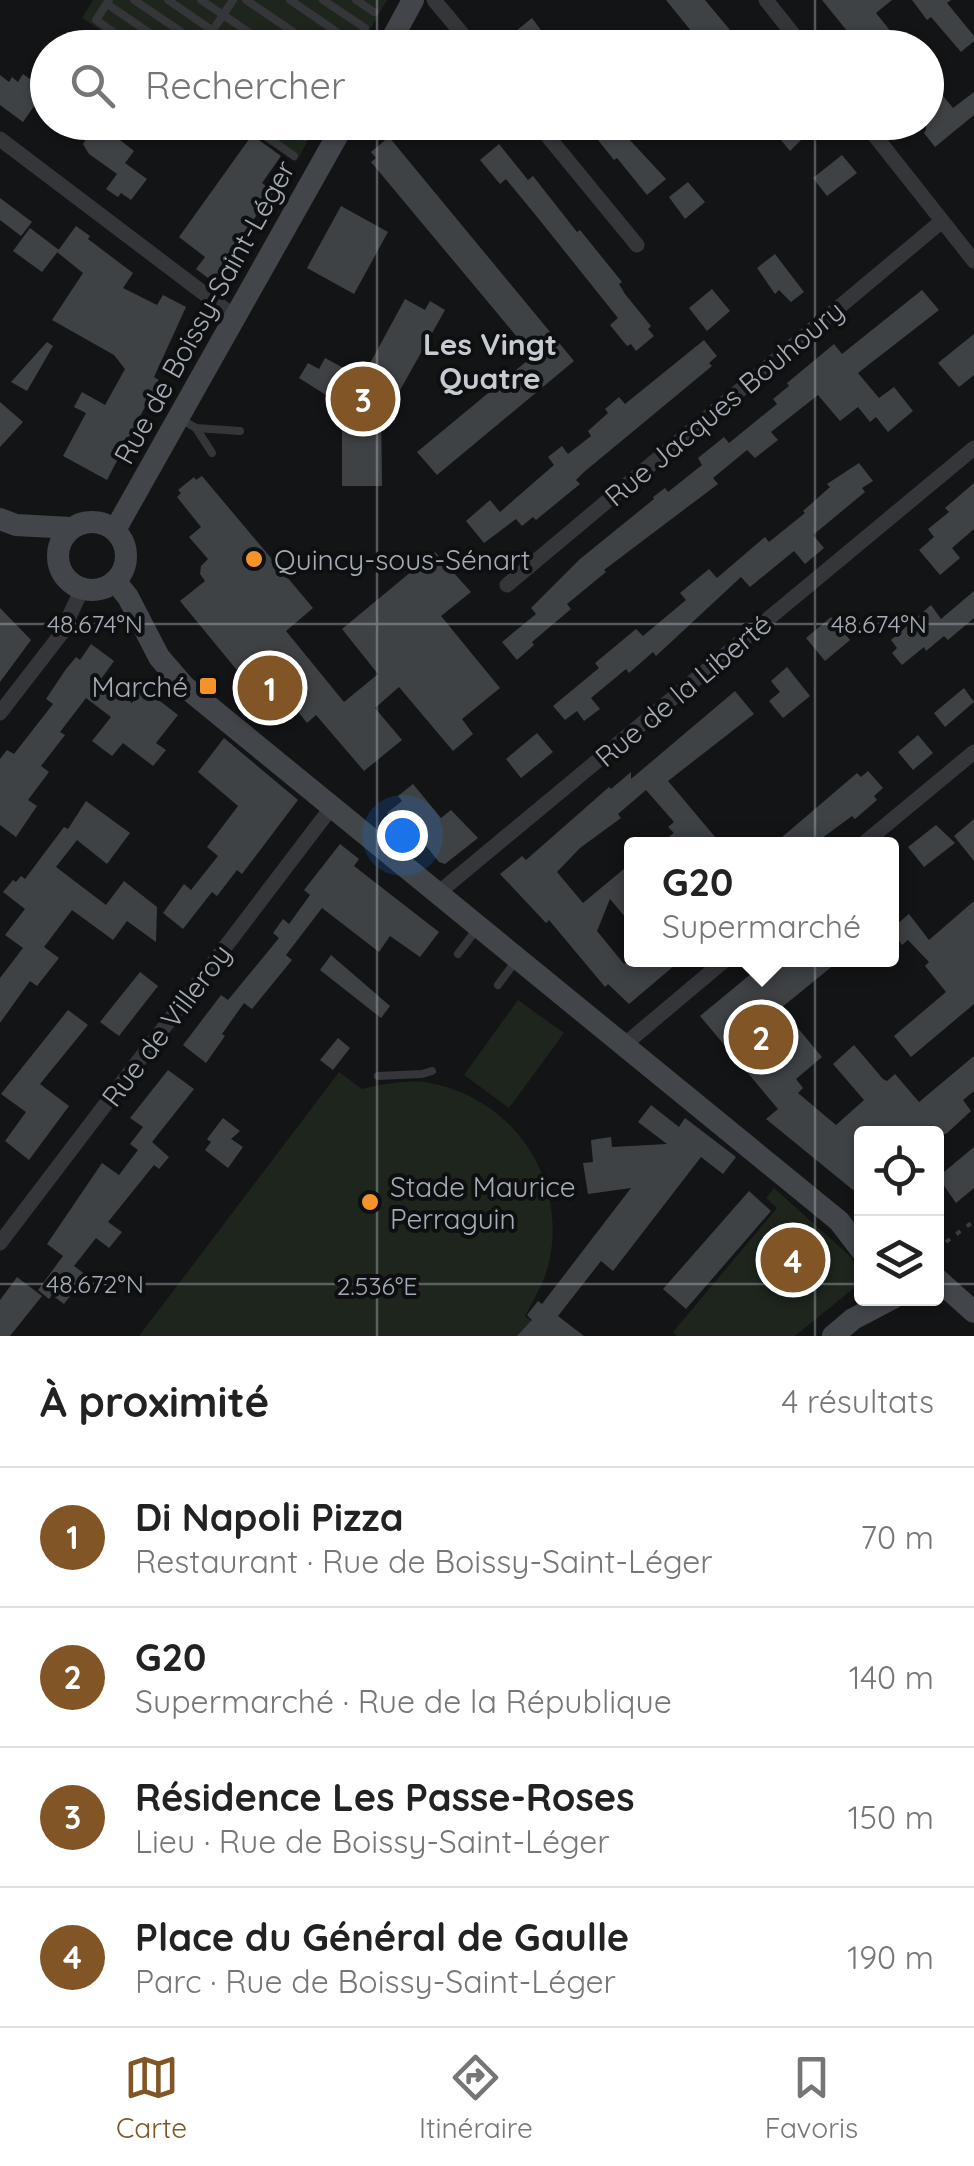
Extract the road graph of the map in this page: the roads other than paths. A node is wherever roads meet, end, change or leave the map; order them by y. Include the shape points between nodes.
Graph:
1 (134, 0) edge
2 (168, 0) edge
3 (201, 0) edge
4 (233, 0) edge
5 (246, 0) edge
6 (290, 0) edge
7 (323, 0) edge
8 (356, 0) edge
9 (414, 0) edge
10 (434, 0) edge
11 (766, 0) edge
12 (108, 2) edge
13 (374, 12) dead end
14 (223, 15) junction
15 (365, 28) dead end
16 (110, 30) edge
17 (147, 30) edge
18 (178, 30) edge
19 (213, 30) joint
20 (245, 30) edge
21 (290, 30) edge
22 (334, 30) edge
23 (397, 30) edge
24 (459, 30) edge
25 (790, 30) edge
26 (0, 139) edge
27 (271, 140) edge
28 (335, 140) edge
29 (551, 140) edge
30 (878, 140) edge
31 (294, 156) dead end
32 (942, 220) junction
33 (637, 245) dead end
34 (974, 261) edge
35 (235, 317) junction
36 (188, 423) junction
37 (240, 431) dead end
38 (974, 448) edge
39 (212, 454) dead end
40 (8, 522) edge
41 (71, 528) junction
42 (115, 530) junction
43 (57, 557) junction
44 (115, 581) junction
45 (506, 585) dead end
46 (82, 589) junction
47 (0, 714) edge
48 (974, 752) edge
49 (331, 808) junction
50 (871, 837) edge
51 (437, 894) junction
52 (478, 928) junction
53 (458, 954) dead end
54 (518, 958) junction
55 (716, 967) edge
56 (498, 984) dead end
57 (624, 1045) junction
58 (432, 1071) dead end
59 (378, 1076) dead end
60 (839, 1221) junction
61 (854, 1228) edge
62 (854, 1241) edge
63 (0, 1243) edge
64 (944, 1286) edge
65 (944, 1300) edge
66 (968, 1308) edge
67 (858, 1309) edge
68 (832, 1336) edge

1 - 18 lane
2 - 19 lane
3 - 14 lane
4 - 14 lane
5 - 21 lane
6 - 22 lane
7 - 15 lane
8 - 13 lane
9 - 23 main road
10 - 24 street
11 - 25 street
12 - 16 lane via 96,20
12 - 17 lane
14 - 19 lane
14 - 20 lane
26 - 35 street
27 - 31 lane
28 - 35 main road, Rue de Boissy-Saint-Léger
29 - 33 street
30 - 32 street
32 - 34 street
32 - 45 street, Rue Jacques Bouhoury
35 - 36 main road, Rue de Boissy-Saint-Léger
36 - 37 lane
36 - 39 lane
36 - 42 main road, Rue de Boissy-Saint-Léger
38 - 51 street, Rue de la Liberté
40 - 41 main road
40 - 43 main road
41 - 42 main road via 94,521
41 - 43 main road
42 - 44 main road via 126,562
43 - 46 main road via 64,577
44 - 46 main road
44 - 49 main road via 158,656 184,686
46 - 47 street via 60,634
48 - 50 street
49 - 51 main road
49 - 63 street, Rue de Villeroy
51 - 52 main road
52 - 53 lane
52 - 54 main road
54 - 56 lane
54 - 57 main road
55 - 57 street
57 - 60 main road
58 - 59 lane
60 - 61 main road
60 - 62 main road
64 - 66 main road
65 - 66 main road
67 - 68 main road

